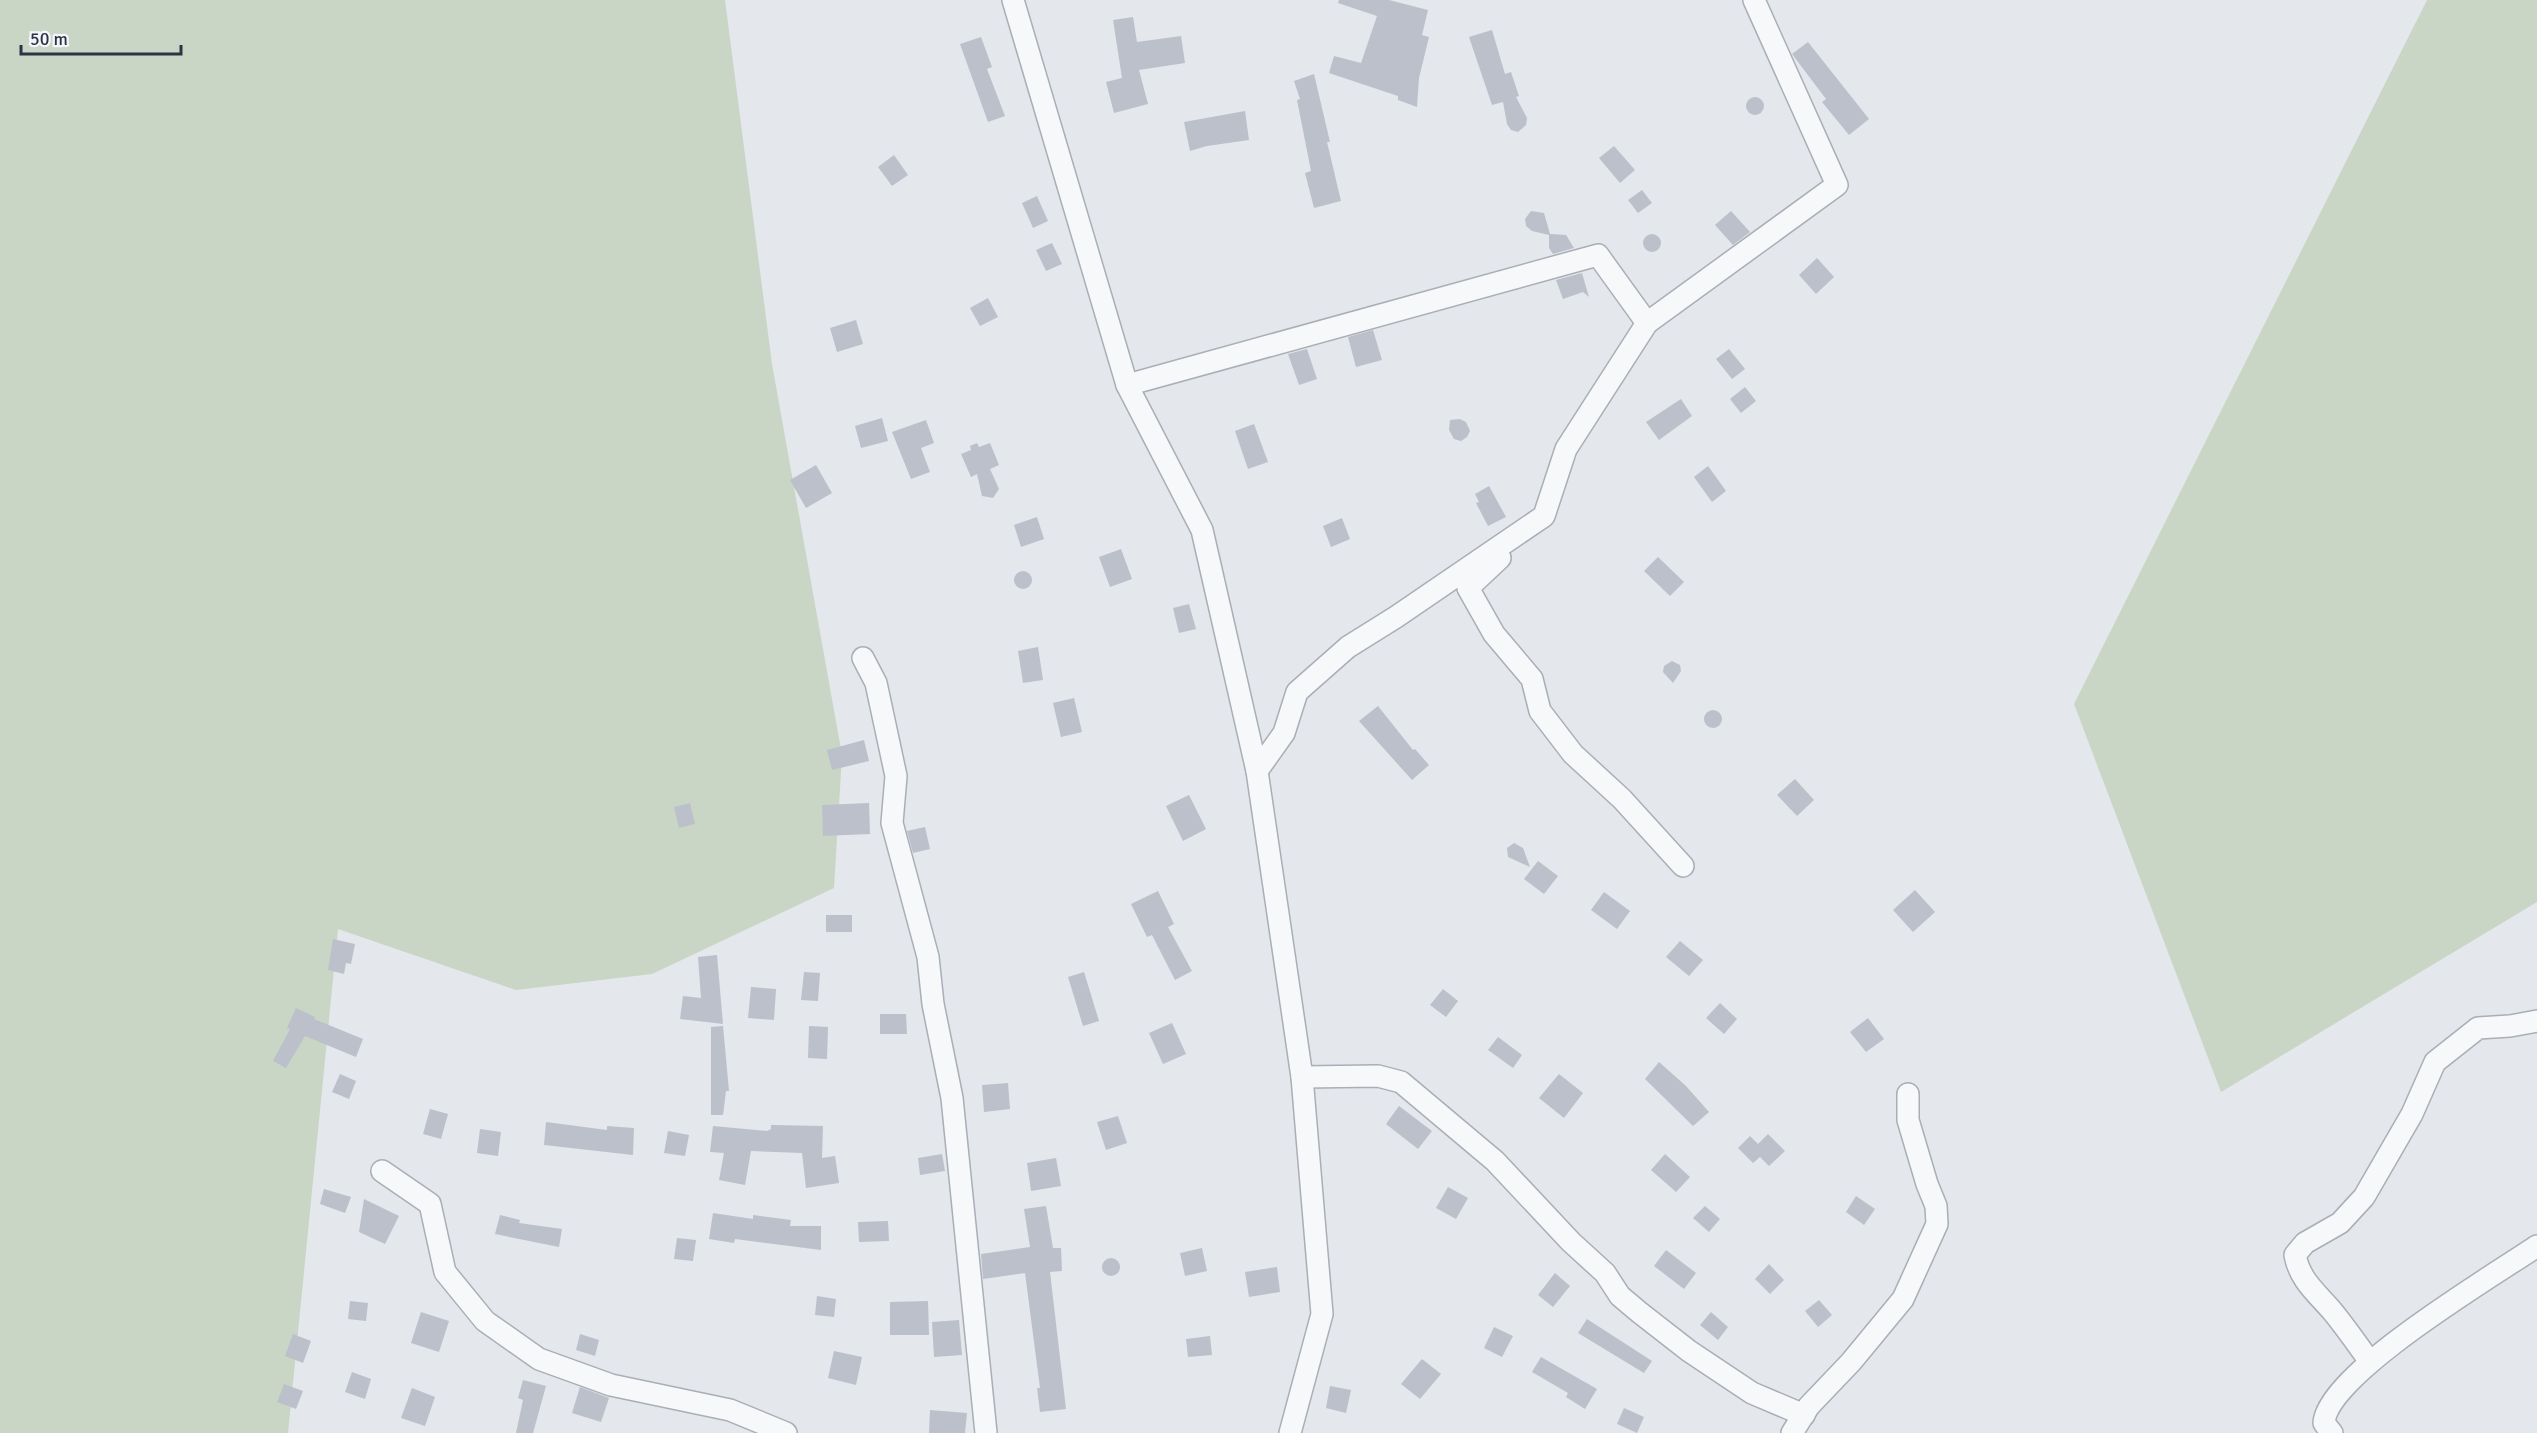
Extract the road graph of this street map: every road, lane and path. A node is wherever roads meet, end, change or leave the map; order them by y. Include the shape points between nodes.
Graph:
1 (1012, 0) edge
2 (1754, 0) edge
3 (1647, 323) junction
4 (1127, 385) junction
5 (1544, 516) junction
6 (863, 658) dead end
7 (1257, 771) junction
8 (1683, 866) dead end
9 (2537, 1021) edge
10 (1302, 1077) junction
11 (1908, 1094) dead end
12 (382, 1171) dead end
13 (2537, 1246) edge
14 (2370, 1362) junction
15 (1804, 1415) junction
16 (786, 1433) edge
17 (986, 1433) edge
18 (1290, 1433) edge
19 (1792, 1433) edge
20 (2332, 1433) edge

1 - 4 street
2 - 3 street via 1837,185
3 - 4 street via 1598,255
3 - 5 street via 1566,448
4 - 7 street via 1202,530
5 - 7 street via 1348,647 1297,692 1284,733
5 - 8 street via 1468,588 1494,634 1532,679 1540,711 1573,754 1622,799
6 - 17 street via 876,683 896,776 892,823 928,957 933,1005 952,1098
7 - 10 street
9 - 14 street via 2478,1028 2435,1062 2412,1114 2364,1197 2340,1223 2305,1243 2295,1255 2307,1286 2332,1311
10 - 15 street via 1378,1076 1401,1082 1495,1161 1639,1312 1752,1393
10 - 18 street via 1322,1314
11 - 15 street via 1908,1120 1936,1206 1937,1224 1903,1299
12 - 16 street via 430,1204 445,1272 485,1322 539,1359 611,1385 730,1410
13 - 14 street
14 - 20 street via 2332,1399 2325,1412 2324,1423
15 - 19 street

